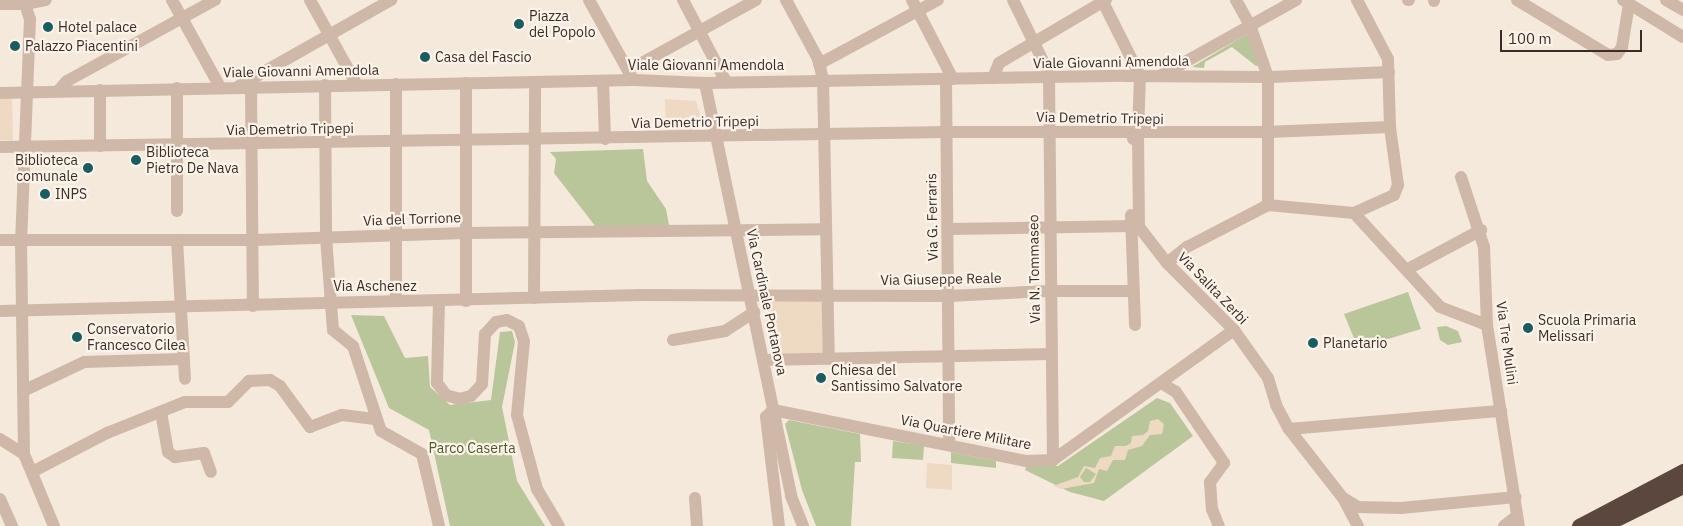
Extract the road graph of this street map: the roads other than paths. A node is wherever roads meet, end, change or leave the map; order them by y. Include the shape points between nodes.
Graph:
1 (46, 0) edge
2 (172, 0) edge
3 (214, 0) edge
4 (310, 0) edge
5 (391, 0) edge
6 (590, 0) edge
7 (683, 0) edge
8 (756, 0) edge
9 (786, 0) edge
10 (938, 0) edge
11 (1013, 0) edge
12 (1236, 0) edge
13 (1296, 0) edge
14 (1357, 0) edge
15 (1517, 0) edge
16 (1666, 0) edge
17 (1104, 1) edge
18 (1626, 2) edge
19 (0, 4) edge
20 (25, 4) junction
21 (915, 5) edge
22 (1683, 10) edge
23 (182, 18) junction
24 (1250, 25) junction
25 (699, 31) junction
26 (329, 34) junction
27 (1683, 37) edge
28 (1035, 43) junction
29 (819, 64) junction
30 (1389, 72) junction
31 (631, 75) junction
32 (1140, 76) junction
33 (1159, 76) junction
34 (1268, 77) junction
35 (993, 78) junction
36 (1049, 78) junction
37 (823, 79) junction
38 (950, 79) junction
39 (603, 81) junction
40 (534, 82) junction
41 (705, 82) junction
42 (726, 82) junction
43 (466, 83) junction
44 (396, 84) junction
45 (325, 85) junction
46 (357, 85) junction
47 (220, 87) junction
48 (236, 87) junction
49 (250, 87) junction
50 (177, 88) junction
51 (100, 90) junction
52 (58, 92) junction
53 (0, 93) edge
54 (24, 93) junction
55 (1390, 127) junction
56 (946, 132) junction
57 (1047, 132) junction
58 (1267, 132) junction
59 (824, 134) junction
60 (1138, 134) junction
61 (717, 137) junction
62 (605, 139) junction
63 (534, 140) junction
64 (466, 141) junction
65 (398, 142) junction
66 (325, 143) junction
67 (252, 144) junction
68 (177, 145) junction
69 (100, 146) junction
70 (0, 147) edge
71 (23, 147) junction
72 (1461, 177) dead end
73 (1268, 205) junction
74 (177, 211) dead end
75 (1354, 213) junction
76 (1132, 226) junction
77 (1049, 227) junction
78 (736, 228) junction
79 (824, 228) junction
80 (948, 229) junction
81 (1481, 230) junction
82 (466, 232) junction
83 (534, 232) junction
84 (396, 234) junction
85 (326, 237) junction
86 (0, 240) edge
87 (21, 240) junction
88 (177, 240) junction
89 (252, 240) junction
90 (1167, 263) junction
91 (1408, 269) junction
92 (1049, 291) junction
93 (1133, 291) junction
94 (750, 294) junction
95 (826, 294) junction
96 (949, 296) junction
97 (534, 298) junction
98 (396, 300) junction
99 (331, 301) junction
100 (439, 301) junction
101 (466, 301) junction
102 (179, 306) junction
103 (253, 306) junction
104 (0, 311) edge
105 (20, 311) junction
106 (754, 312) junction
107 (1135, 325) dead end
108 (1487, 325) junction
109 (1234, 330) junction
110 (673, 340) dead end
111 (1050, 354) junction
112 (948, 356) junction
113 (182, 359) junction
114 (829, 359) junction
115 (764, 360) junction
116 (185, 380) dead end
117 (1163, 384) junction
118 (23, 391) junction
119 (773, 410) junction
120 (1501, 411) junction
121 (161, 412) junction
122 (377, 419) junction
123 (1289, 429) junction
124 (0, 439) edge
125 (949, 444) junction
126 (24, 454) junction
127 (1054, 460) junction
128 (1683, 471) edge
129 (32, 472) junction
130 (211, 472) dead end
131 (1683, 486) edge
132 (791, 496) junction
133 (1514, 497) junction
134 (695, 498) dead end
135 (1343, 498) junction
136 (0, 499) edge
137 (776, 508) junction
138 (1518, 521) edge
139 (12, 526) edge
140 (54, 526) edge
141 (439, 526) edge
142 (559, 526) edge
143 (697, 526) edge
144 (779, 526) edge
145 (803, 526) edge
146 (1219, 526) edge
147 (1358, 526) edge
148 (1504, 526) edge
149 (1579, 526) edge
150 (1602, 526) edge

1 - 20 street
2 - 23 street
3 - 23 street
4 - 26 street
5 - 26 street
6 - 31 street
7 - 25 street
8 - 25 street
9 - 29 street
10 - 21 street
11 - 28 street
12 - 24 street
13 - 24 street
14 - 30 street via 1388,59
15 - 18 street via 1608,55 1617,54 1622,47
16 - 22 street
17 - 28 street
17 - 32 street
18 - 27 street
19 - 20 street
20 - 54 street via 30,19 30,43 28,81
21 - 29 street
21 - 38 street
23 - 47 street
23 - 52 street via 67,81
24 - 33 street
24 - 34 street
25 - 31 street
25 - 42 street
26 - 46 street
26 - 48 street
28 - 35 street via 999,63
28 - 36 street
29 - 37 street
30 - 34 street, Viale Giovanni Amendola
30 - 55 street
31 - 39 street, Viale Giovanni Amendola
31 - 41 street, Viale Giovanni Amendola
32 - 33 street, Viale Giovanni Amendola
32 - 36 street, Viale Giovanni Amendola
32 - 60 street, Via Salita Zerbi
33 - 34 street, Viale Giovanni Amendola
34 - 58 street
35 - 36 street, Viale Giovanni Amendola
35 - 38 street, Viale Giovanni Amendola
36 - 57 street, Via N. Tommaseo
37 - 38 street, Viale Giovanni Amendola
37 - 42 street, Viale Giovanni Amendola
37 - 59 street
38 - 56 street, Via G. Ferraris
39 - 40 street, Viale Giovanni Amendola
39 - 62 street
40 - 43 street, Viale Giovanni Amendola
40 - 63 street
41 - 42 street, Viale Giovanni Amendola
41 - 61 street, Via Cardinale Portanova
43 - 44 street, Viale Giovanni Amendola
43 - 64 street
44 - 46 street, Viale Giovanni Amendola
44 - 65 street
45 - 46 street, Viale Giovanni Amendola
45 - 49 street, Viale Giovanni Amendola
45 - 66 street
47 - 48 street, Viale Giovanni Amendola
47 - 50 street, Viale Giovanni Amendola
48 - 49 street, Viale Giovanni Amendola
49 - 67 street
50 - 51 street, Viale Giovanni Amendola
50 - 68 street
51 - 52 street, Viale Giovanni Amendola
51 - 69 street
52 - 54 street, Viale Giovanni Amendola
53 - 54 street, Viale Giovanni Amendola
54 - 71 street
55 - 58 street, Via Demetrio Tripepi
55 - 75 street via 1398,185 1394,195
56 - 57 street, Via Demetrio Tripepi
56 - 59 street, Via Demetrio Tripepi
56 - 80 street, Via G. Ferraris
57 - 60 street, Via Demetrio Tripepi
57 - 77 street, Via N. Tommaseo
58 - 60 street, Via Demetrio Tripepi
58 - 73 street
59 - 61 street, Via Demetrio Tripepi
59 - 79 street
60 - 76 street via 1130,141
60 - 90 street, Via Salita Zerbi via 1139,227
61 - 62 street, Via Demetrio Tripepi
61 - 78 street, Via Cardinale Portanova
62 - 63 street, Via Demetrio Tripepi
63 - 64 street, Via Demetrio Tripepi
63 - 83 street
64 - 65 street, Via Demetrio Tripepi
64 - 82 street
65 - 66 street, Via Demetrio Tripepi
65 - 84 street
66 - 67 street, Via Demetrio Tripepi
66 - 85 street
67 - 68 street, Via Demetrio Tripepi
67 - 89 street
68 - 69 street, Via Demetrio Tripepi
68 - 74 street
69 - 71 street, Via Demetrio Tripepi
70 - 71 street, Via Demetrio Tripepi
71 - 87 street
72 - 81 street, Via Tre Mulini
73 - 75 street
73 - 90 street via 1187,247
75 - 91 street
76 - 77 street
76 - 93 street
77 - 80 street
77 - 92 street, Via N. Tommaseo
78 - 79 street, Via del Torrione
78 - 83 street, Via del Torrione
78 - 94 street, Via Cardinale Portanova
79 - 95 street
80 - 96 street, Via G. Ferraris
81 - 91 street
81 - 108 street, Via Tre Mulini
82 - 83 street, Via del Torrione
82 - 84 street, Via del Torrione
82 - 101 street
83 - 97 street
84 - 85 street, Via del Torrione
84 - 98 street
85 - 89 street, Via del Torrione
85 - 99 street
86 - 87 street, Via del Torrione
87 - 88 street, Via del Torrione
87 - 105 street
88 - 89 street, Via del Torrione
88 - 102 street
89 - 103 street
90 - 109 street, Via Salita Zerbi
91 - 108 street via 1440,307
92 - 93 street, Via Giuseppe Reale
92 - 96 street, Via Giuseppe Reale
92 - 111 street, Via N. Tommaseo
93 - 107 street
94 - 95 street, Via Giuseppe Reale
94 - 97 street, Via Aschenez
94 - 106 street, Via Cardinale Portanova
95 - 96 street, Via Giuseppe Reale
95 - 114 street
96 - 112 street, Via G. Ferraris
97 - 101 street, Via Aschenez
98 - 99 street, Via Aschenez
98 - 100 street, Via Aschenez
99 - 103 street, Via Aschenez
99 - 122 street via 333,330 353,346
100 - 101 street, Via Aschenez
100 - 142 street via 437,383 446,395 459,399 471,396 482,384 485,334 496,322 507,320 519,326 524,341 517,415 537,489
102 - 103 street, Via Aschenez
102 - 105 street, Via Aschenez
102 - 113 street
104 - 105 street, Via Aschenez
105 - 118 street
106 - 110 street via 726,331
106 - 115 street, Via Cardinale Portanova
108 - 120 street, Via Tre Mulini
109 - 117 street
109 - 123 street, Via Salita Zerbi via 1268,378 1276,405
111 - 112 street
111 - 127 street, Via N. Tommaseo
112 - 114 street
112 - 125 street, Via G. Ferraris
113 - 116 street
113 - 118 street via 84,362
114 - 115 street
115 - 119 street, Via Cardinale Portanova
117 - 127 street
117 - 146 street via 1176,392 1224,463 1210,482 1212,509
118 - 126 street
119 - 125 street, Via Quartiere Militare
119 - 132 street, Via Cardinale Portanova
119 - 137 street via 766,417
120 - 123 street
120 - 133 street, Via Tre Mulini
121 - 122 street via 185,402 228,402 249,381 270,380 280,386 310,427 342,415
121 - 129 street via 107,433
121 - 130 street via 168,452 175,457 204,453
122 - 141 street via 381,431 422,454
123 - 135 street, Via Salita Zerbi
124 - 126 street
125 - 127 street, Via Quartiere Militare via 1026,460
126 - 129 street
128 - 149 highway
129 - 140 street
131 - 150 highway
132 - 137 street
132 - 145 street, Via Cardinale Portanova
133 - 135 street via 1401,508 1358,507
133 - 138 street, Via Tre Mulini
134 - 143 street
135 - 147 street, Via Salita Zerbi
136 - 139 street
137 - 144 street
138 - 148 street

